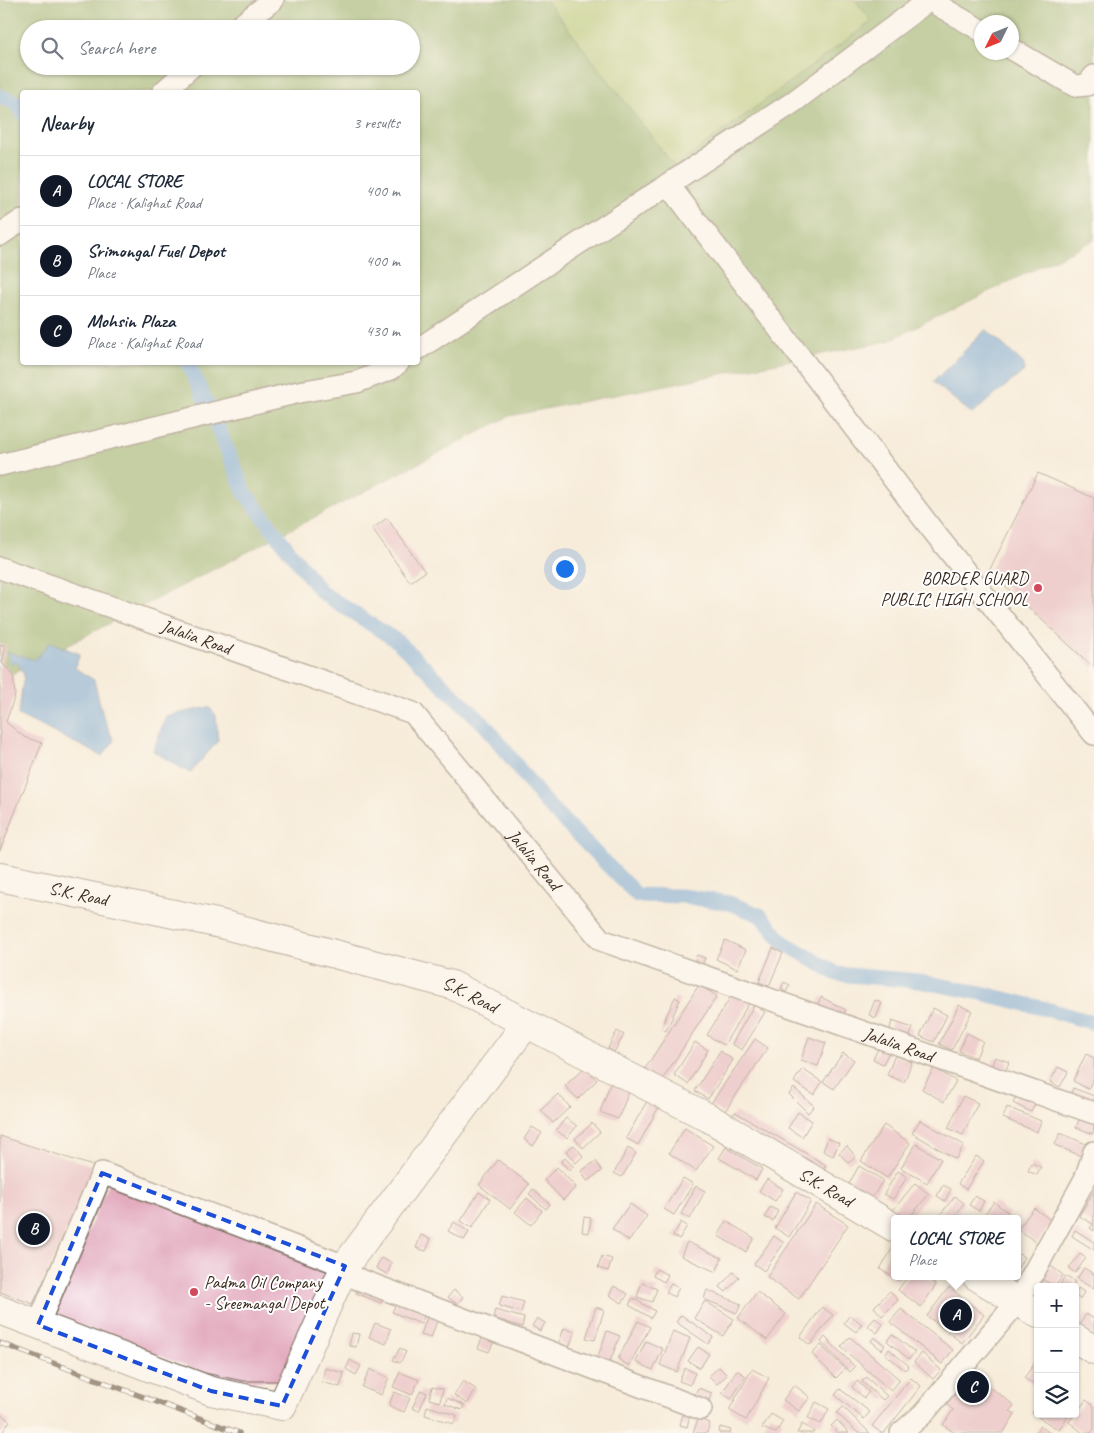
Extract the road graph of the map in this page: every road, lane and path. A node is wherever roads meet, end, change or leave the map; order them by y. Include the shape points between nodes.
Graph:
1 (272, 0) edge
2 (929, 0) edge
3 (247, 20) edge
4 (974, 26) edge
5 (1019, 53) edge
6 (182, 75) edge
7 (1094, 76) edge
8 (165, 90) edge
9 (668, 185) junction
10 (20, 221) edge
11 (0, 235) edge
12 (420, 349) edge
13 (395, 365) edge
14 (0, 465) edge
15 (0, 568) edge
16 (1094, 734) edge
17 (0, 877) edge
18 (526, 1024) junction
19 (1094, 1113) edge
20 (1094, 1152) edge
21 (891, 1226) edge
22 (344, 1269) junction
23 (983, 1280) edge
24 (1028, 1307) edge
25 (0, 1310) edge
26 (38, 1325) junction
27 (1079, 1341) edge
28 (1094, 1350) edge
29 (701, 1409) dead end
30 (901, 1433) edge

1 - 3 street
2 - 4 street
2 - 9 street via 792,103
5 - 7 street via 1075,86 1087,85
6 - 8 street
9 - 12 street
9 - 16 street via 930,527
10 - 11 street
13 - 14 street via 357,382 299,392
15 - 19 street, Jalalia Road via 412,713 601,940
17 - 18 main road, S.K. Road via 221,924 452,986
18 - 21 main road, S.K. Road via 709,1118
18 - 22 main road
20 - 24 street
22 - 26 main road via 282,1406 211,1391
22 - 26 street via 102,1173
22 - 29 street
23 - 24 main road
24 - 30 street via 924,1414
25 - 26 main road
27 - 28 main road

